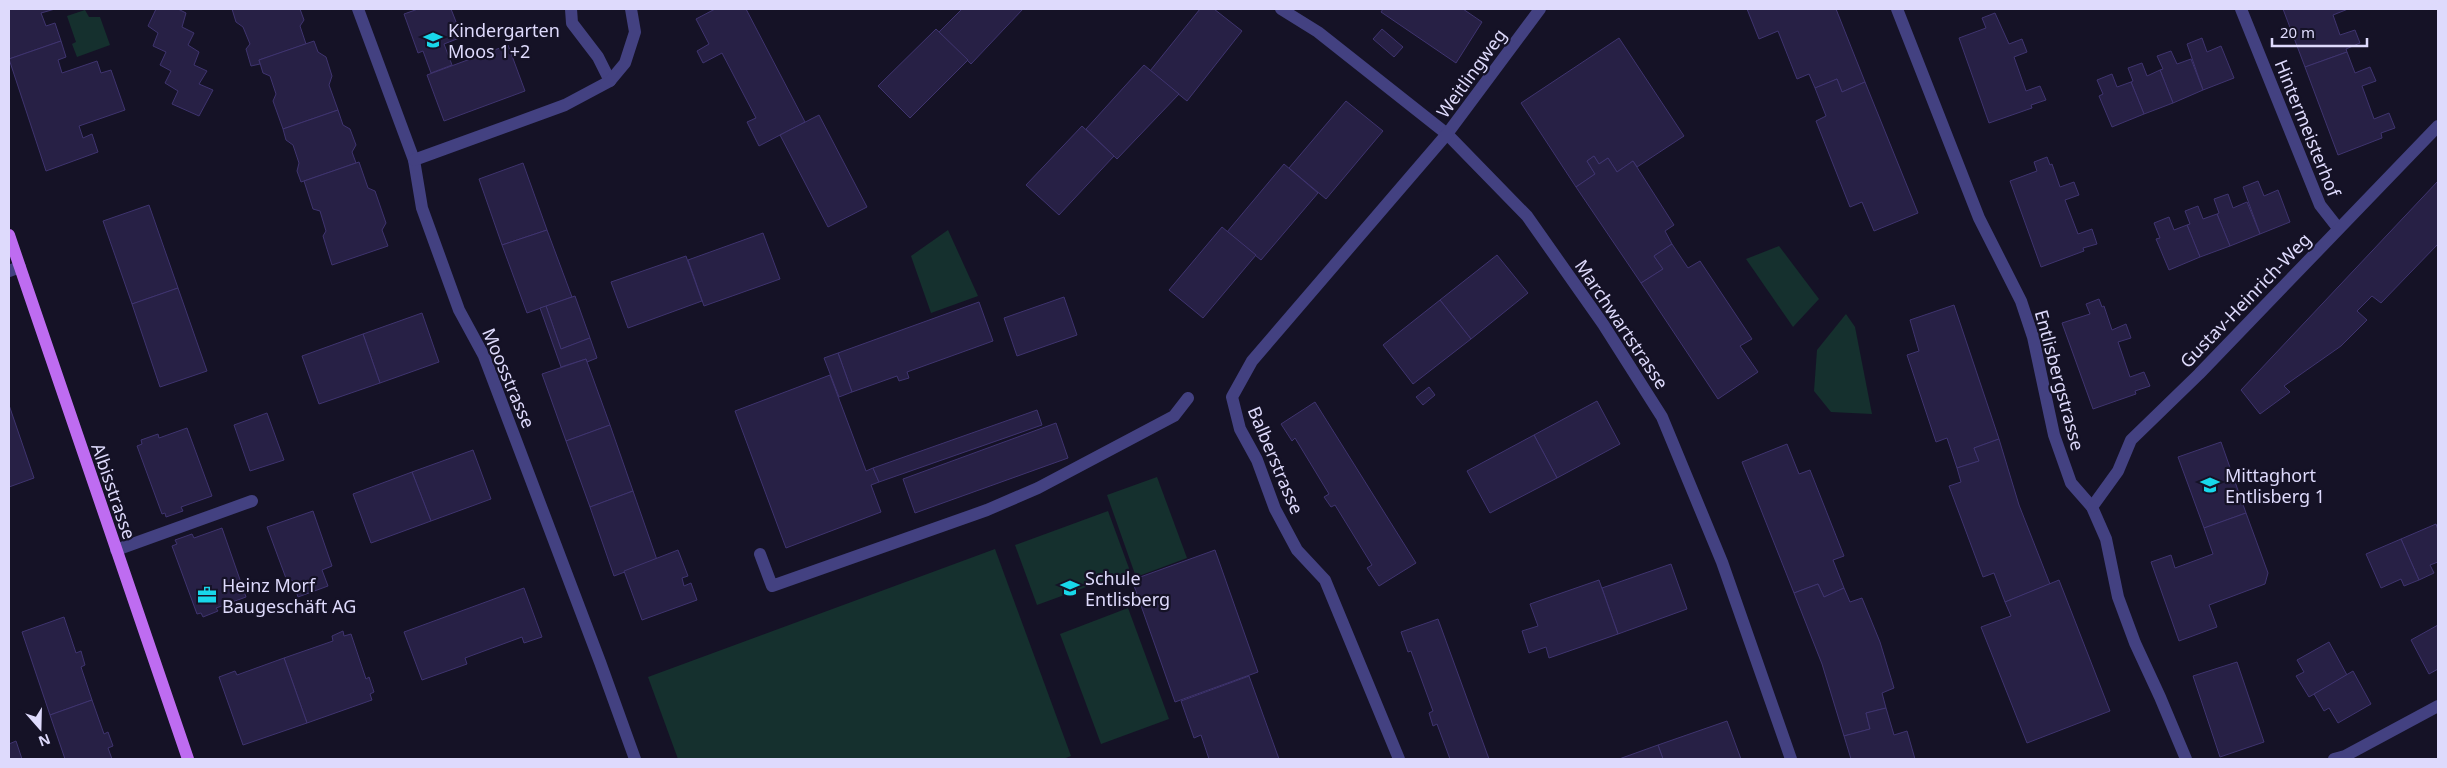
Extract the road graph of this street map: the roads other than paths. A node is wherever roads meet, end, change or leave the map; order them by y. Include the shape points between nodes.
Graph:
1 (358, 9) edge
2 (572, 9) edge
3 (631, 9) edge
4 (1281, 9) edge
5 (1540, 9) edge
6 (1897, 9) edge
7 (2242, 9) edge
8 (610, 81) junction
9 (2438, 126) edge
10 (1447, 134) junction
11 (414, 160) junction
12 (2338, 228) junction
13 (9, 234) edge
14 (14, 269) edge
15 (1188, 398) dead end
16 (252, 501) dead end
17 (2092, 507) junction
18 (116, 550) junction
19 (760, 554) dead end
20 (2438, 706) edge
21 (188, 759) edge
22 (635, 759) edge
23 (1400, 759) edge
24 (1791, 759) edge
25 (2186, 759) edge
26 (2334, 759) edge

1 - 11 street, Moosstrasse
2 - 8 street via 572,23 598,57
3 - 8 street via 635,32 625,63
4 - 10 street, Marchwartstrasse via 1318,32
5 - 10 street, Weitlingweg
6 - 17 street, Entlisbergstrasse via 1979,218 2021,301 2033,337 2054,435 2071,483
7 - 12 street, Hintermeisterhof via 2320,205
8 - 11 street via 565,105
9 - 12 street, Gustav-Heinrich-Weg
10 - 23 street, Balberstrasse via 1252,361 1232,398 1240,429 1258,460 1275,509 1297,550 1325,580
10 - 24 street, Marchwartstrasse via 1527,216 1603,324 1662,417 1722,562
11 - 22 street, Moosstrasse via 422,208 459,310 488,365
12 - 17 street, Gustav-Heinrich-Weg via 2199,374 2131,440 2118,471
13 - 14 main road, Albisstrasse
14 - 18 main road, Albisstrasse
15 - 19 street via 1174,416 1094,460 1038,488 961,519 772,586
16 - 18 street
17 - 25 street, Entlisbergstrasse via 2108,544 2118,597 2135,643
18 - 21 main road, Albisstrasse
20 - 26 street

